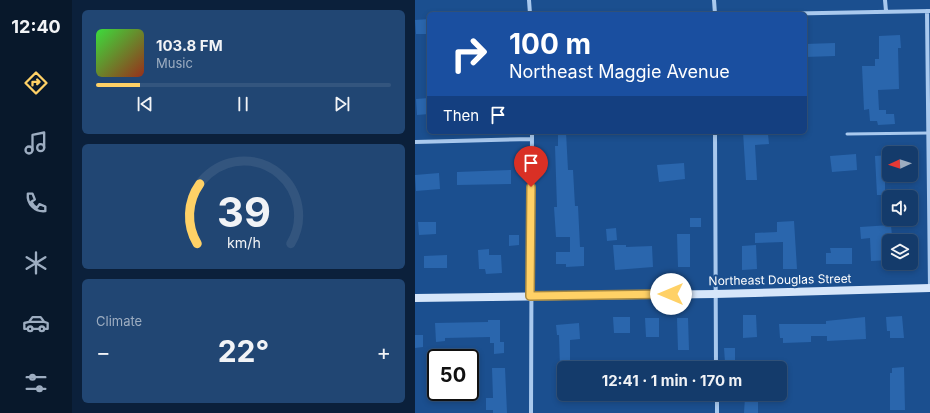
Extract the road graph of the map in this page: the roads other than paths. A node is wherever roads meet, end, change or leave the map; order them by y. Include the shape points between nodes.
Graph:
1 (529, 0) edge
2 (715, 0) edge
3 (885, 0) edge
4 (886, 11) junction
5 (929, 11) edge
6 (529, 12) edge
7 (715, 12) edge
8 (807, 13) edge
9 (929, 133) junction
10 (532, 134) edge
11 (715, 134) edge
12 (847, 134) dead end
13 (532, 139) junction
14 (415, 142) edge
15 (930, 289) edge
16 (715, 294) junction
17 (530, 296) junction
18 (415, 298) edge
19 (716, 361) edge
20 (717, 401) edge
21 (531, 413) edge
22 (717, 413) edge

1 - 6 street
2 - 7 street
3 - 4 street
4 - 5 street
4 - 8 street
5 - 9 street
9 - 12 lane
9 - 15 street
10 - 13 street
11 - 16 street
13 - 14 street
13 - 17 street
15 - 16 main road, Northeast Douglas Street
16 - 17 main road, Northeast Douglas Street
16 - 19 street
17 - 18 main road, Northeast Douglas Street
17 - 21 street
20 - 22 street

